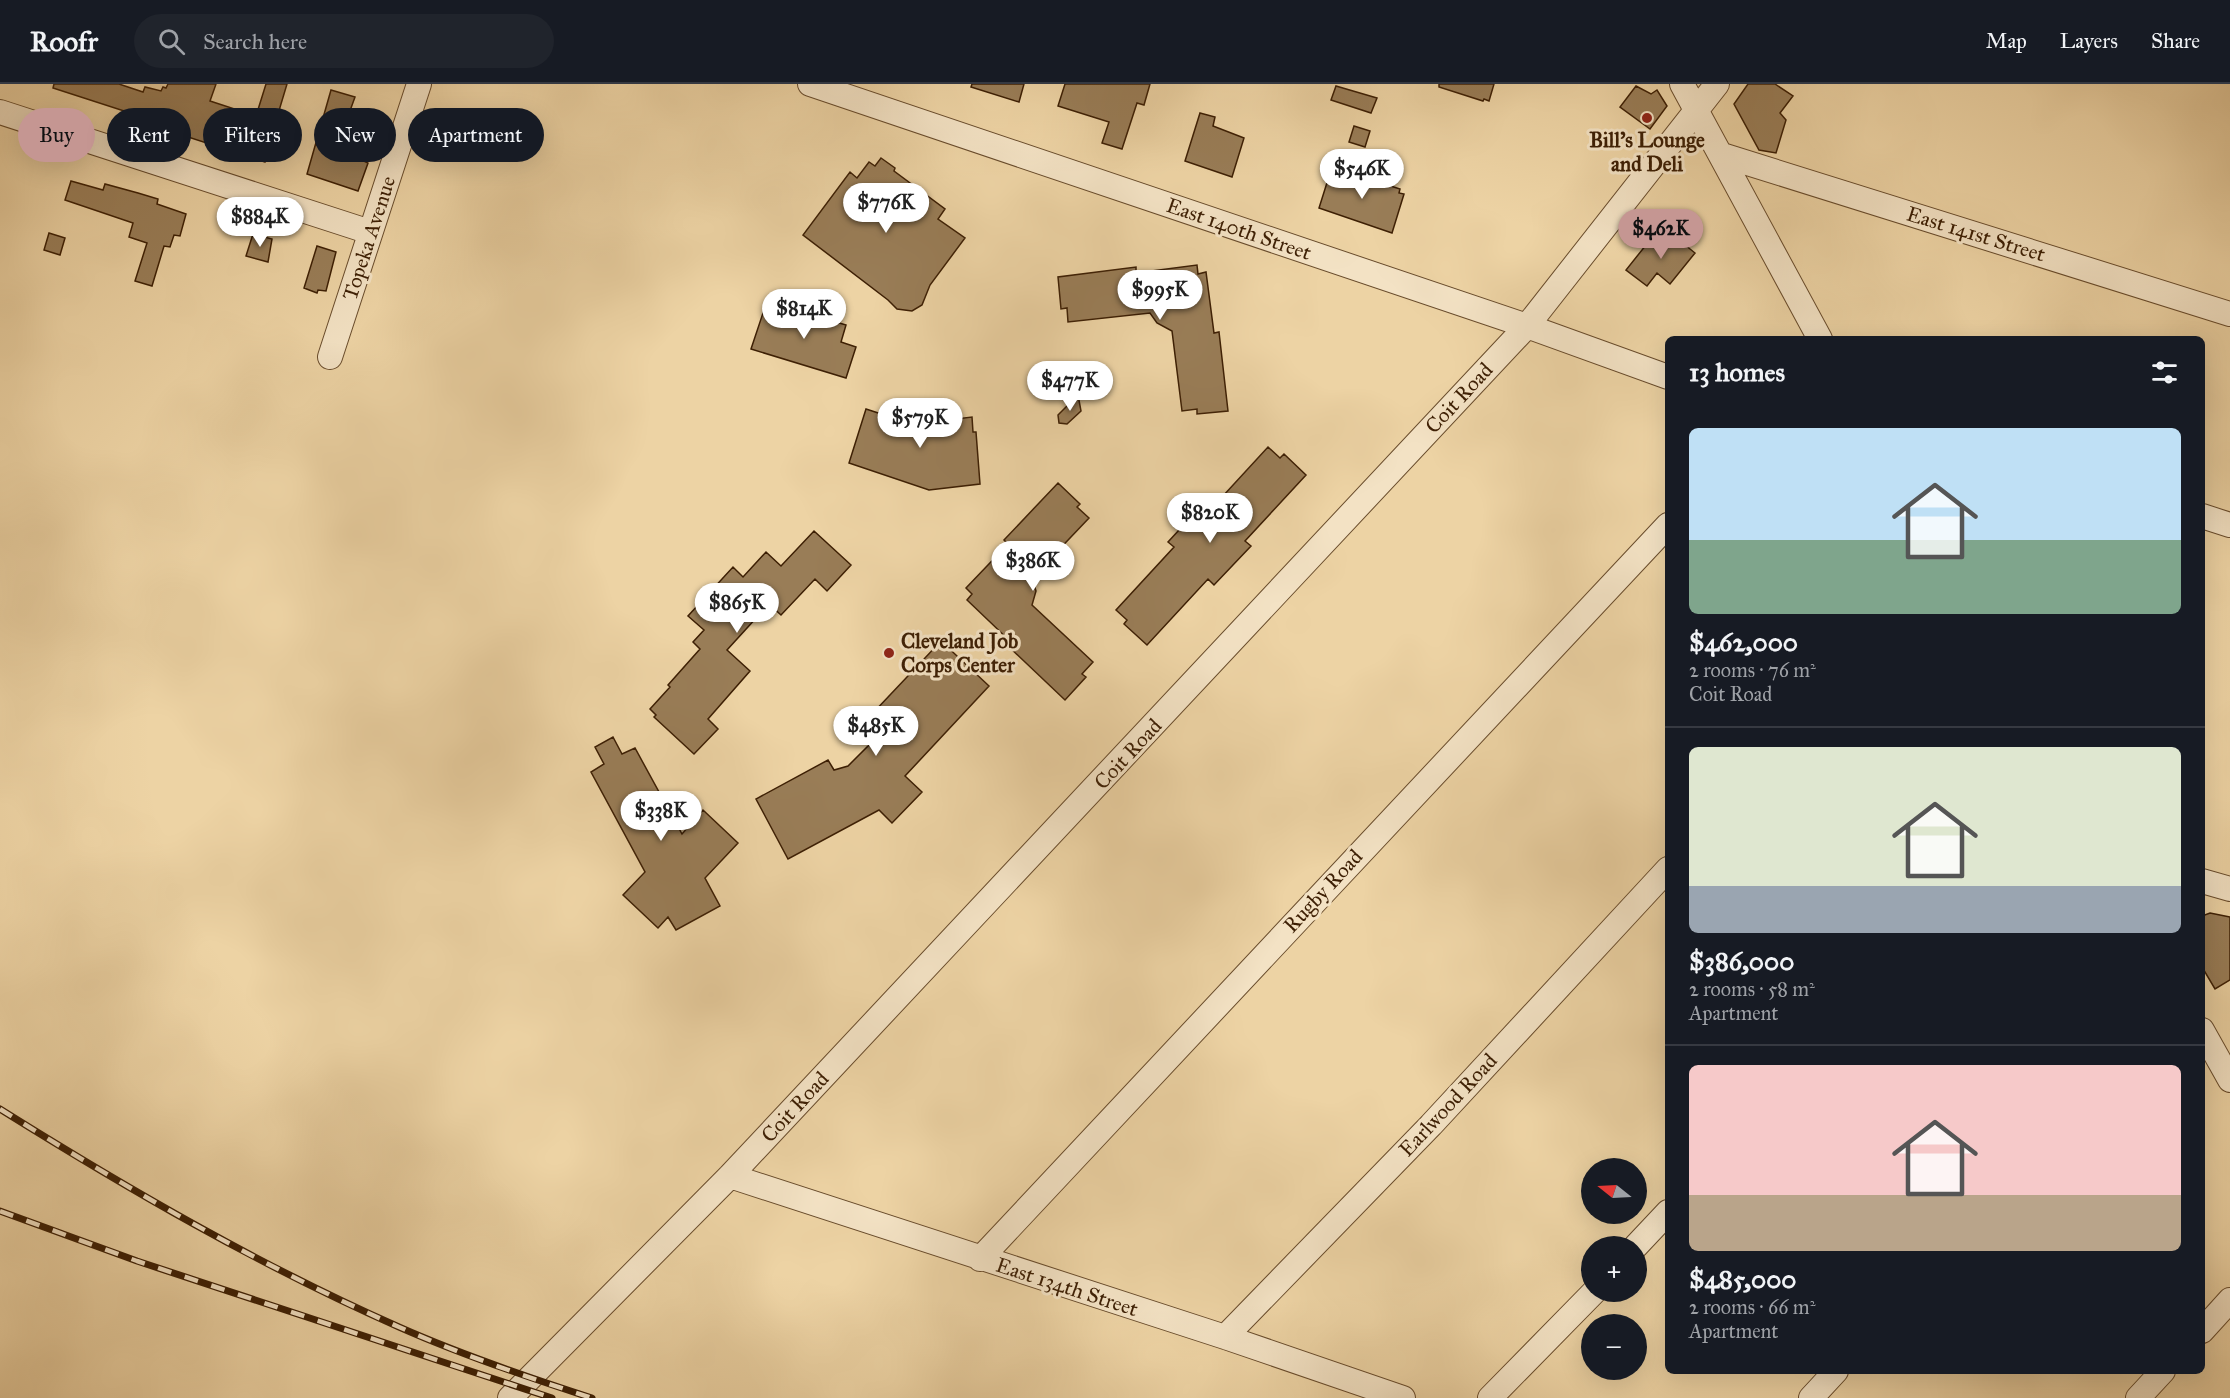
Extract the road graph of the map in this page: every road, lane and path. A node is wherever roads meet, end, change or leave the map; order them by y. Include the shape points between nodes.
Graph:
1 (419, 84) edge
2 (810, 84) edge
3 (1682, 84) edge
4 (1717, 84) edge
5 (1697, 109) junction
6 (0, 112) edge
7 (1722, 154) junction
8 (370, 232) junction
9 (2230, 314) edge
10 (1527, 326) junction
11 (1818, 336) edge
12 (330, 357) dead end
13 (1665, 376) edge
14 (2205, 517) edge
15 (2230, 525) edge
16 (1665, 528) edge
17 (1665, 872) edge
18 (2205, 1035) edge
19 (2230, 1080) edge
20 (730, 1176) junction
21 (1665, 1215) edge
22 (1645, 1236) edge
23 (980, 1259) junction
24 (2230, 1300) edge
25 (1584, 1302) edge
26 (2205, 1327) edge
27 (1225, 1337) junction
28 (1833, 1374) edge
29 (2160, 1374) edge
30 (510, 1398) edge
31 (1403, 1398) edge
32 (1490, 1398) edge
33 (1811, 1398) edge
34 (2138, 1398) edge

1 - 8 street, Topeka Avenue
2 - 10 street, East 140th Street
3 - 5 street
4 - 5 street, Coit Road
5 - 7 street
5 - 10 street, Coit Road
6 - 8 street
7 - 9 street, East 141st Street
7 - 11 street
8 - 12 street, Topeka Avenue
10 - 13 street, East 140th Street
10 - 20 street, Coit Road
14 - 15 street
16 - 23 street, Rugby Road
17 - 27 street, Earlwood Road via 1439,1116
18 - 19 street
20 - 23 street, East 134th Street
20 - 30 street, Coit Road
21 - 22 street
23 - 27 street, East 134th Street
24 - 26 street
25 - 32 street
27 - 31 street, East 134th Street
28 - 33 street
29 - 34 street

